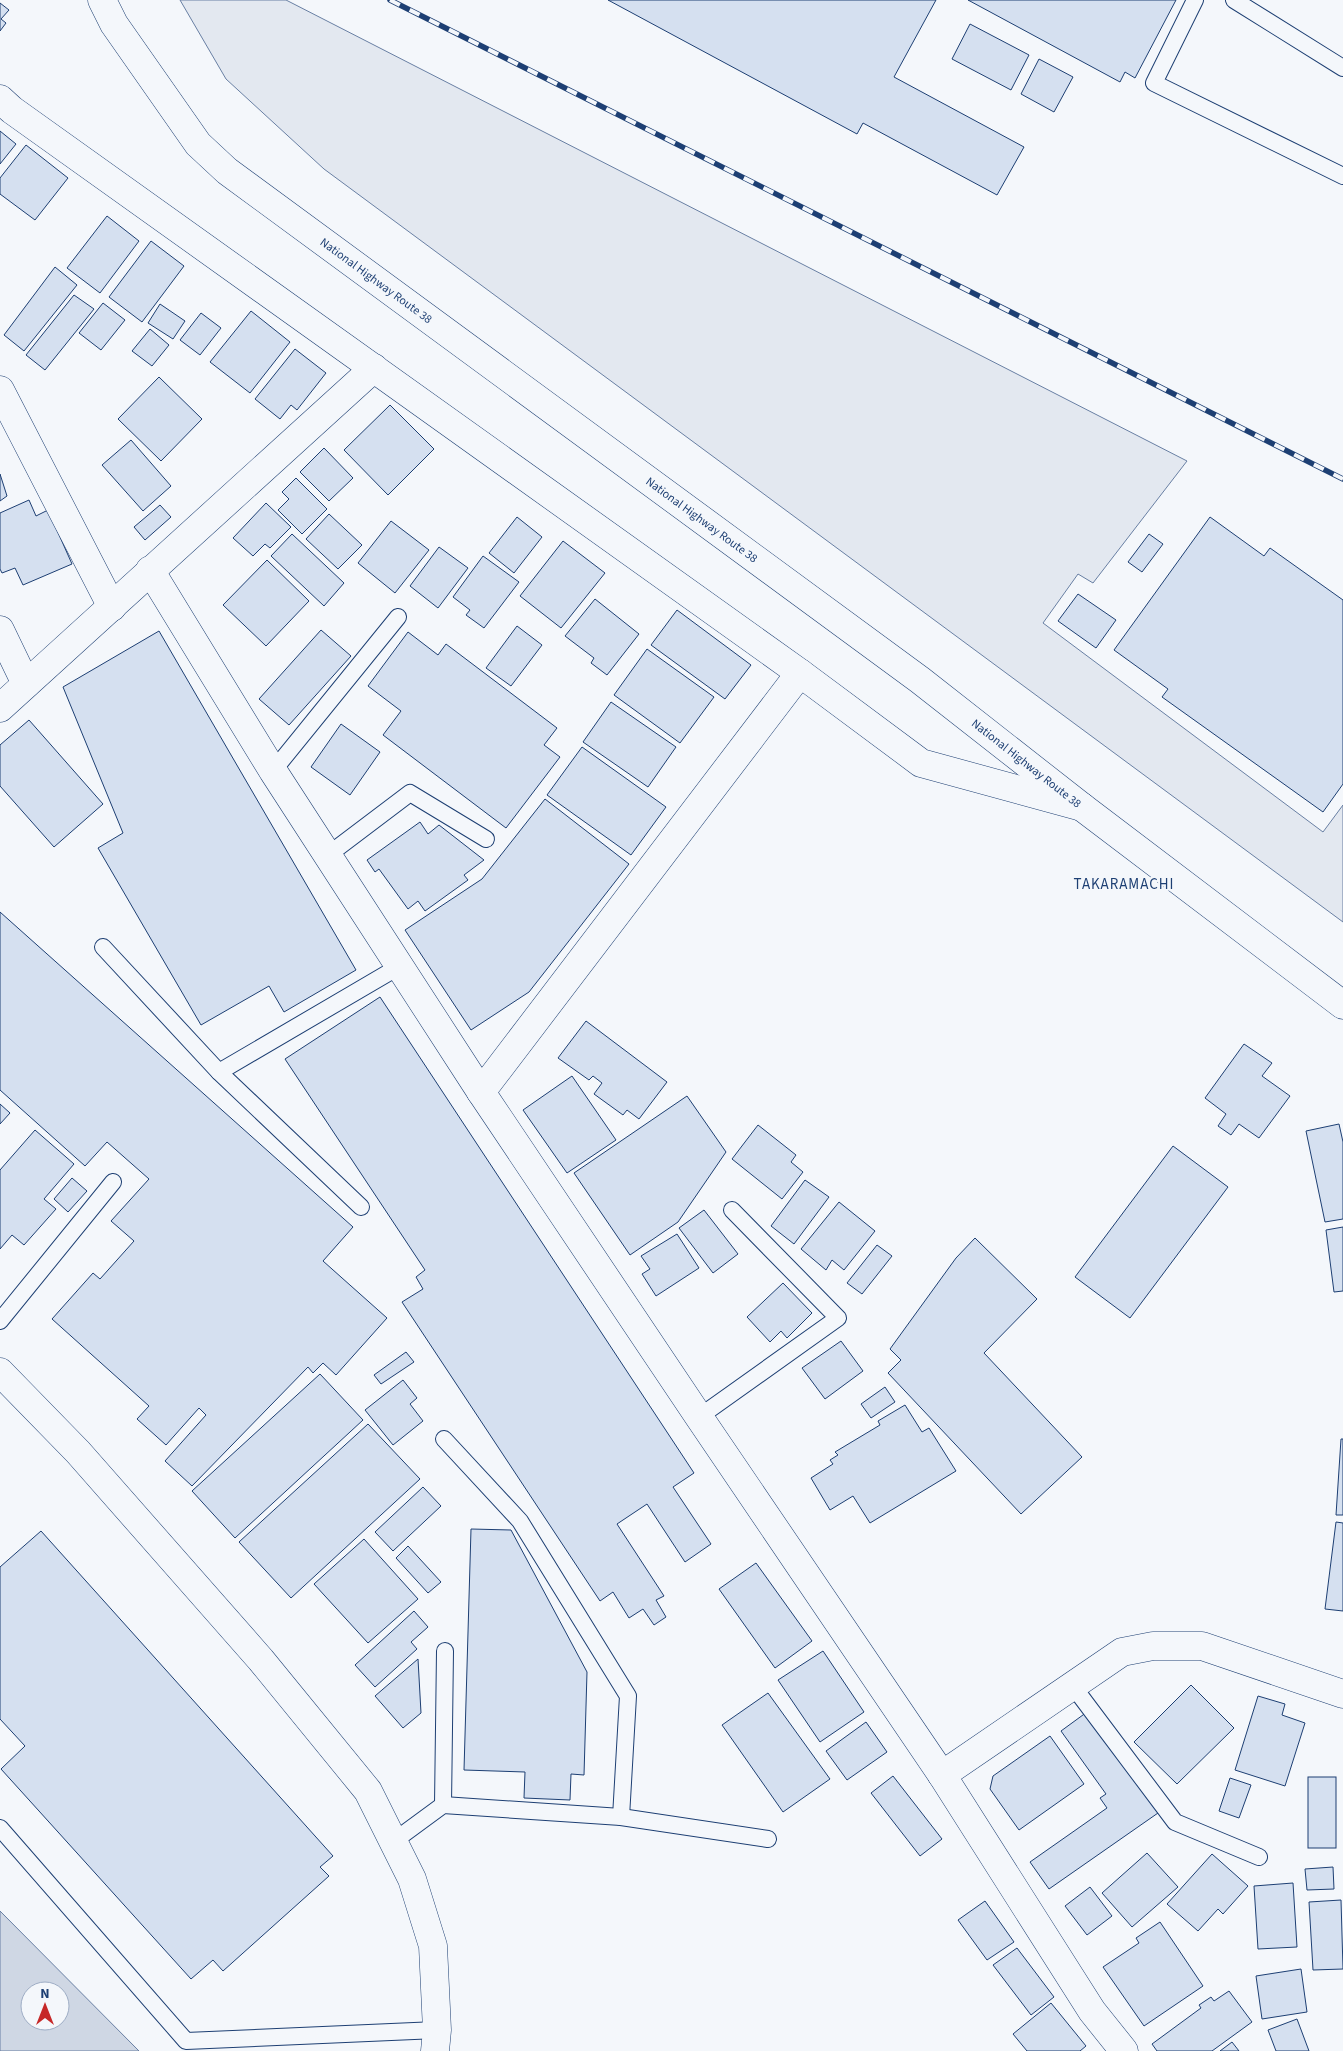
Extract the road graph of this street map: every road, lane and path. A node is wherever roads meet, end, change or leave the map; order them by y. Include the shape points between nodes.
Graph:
1 (102, 0) edge
2 (1196, 0) edge
3 (1234, 0) edge
4 (1343, 68) edge
5 (0, 99) edge
6 (1343, 176) edge
7 (374, 368) junction
8 (0, 390) edge
9 (150, 570) junction
10 (112, 607) junction
11 (398, 617) dead end
12 (0, 630) edge
13 (800, 673) junction
14 (26, 684) junction
15 (0, 708) edge
16 (273, 771) junction
17 (1082, 807) junction
18 (486, 839) dead end
19 (328, 855) junction
20 (103, 946) dead end
21 (400, 966) junction
22 (1343, 1005) edge
23 (219, 1072) junction
24 (481, 1092) junction
25 (113, 1182) dead end
26 (361, 1207) dead end
27 (732, 1210) dead end
28 (0, 1321) edge
29 (0, 1372) edge
30 (698, 1417) junction
31 (444, 1439) dead end
32 (445, 1650) dead end
33 (1073, 1686) junction
34 (1343, 1694) edge
35 (942, 1775) junction
36 (443, 1805) junction
37 (621, 1817) junction
38 (0, 1828) edge
39 (768, 1839) dead end
40 (394, 1841) junction
41 (1259, 1858) dead end
42 (436, 2040) edge
43 (186, 2046) edge
44 (1124, 2051) edge

1 - 17 main road, National Highway Route 38 via 114,24 198,144 235,177 920,680
2 - 6 lane via 1154,83
3 - 4 lane
5 - 7 main road
7 - 9 main road
7 - 13 main road
8 - 10 main road
9 - 10 main road
9 - 16 main road
10 - 14 main road
11 - 16 lane
12 - 14 main road
13 - 17 main road via 921,763
13 - 24 main road
14 - 15 main road
16 - 19 main road
17 - 22 main road, National Highway Route 38
18 - 19 lane via 410,793
19 - 21 main road
20 - 23 lane
21 - 23 lane
21 - 24 main road
23 - 26 lane
24 - 30 main road
25 - 28 lane
27 - 30 lane via 838,1318
29 - 40 main road via 78,1452 261,1660 368,1791
30 - 35 main road
31 - 37 lane via 520,1521 628,1696
32 - 36 lane
33 - 34 main road via 1122,1652 1153,1646 1202,1646
33 - 35 main road
33 - 41 lane via 1174,1822
35 - 44 main road via 1092,2011
36 - 37 lane
36 - 40 lane
37 - 39 lane
38 - 43 lane
40 - 42 main road via 412,1878 433,1946
42 - 43 lane

